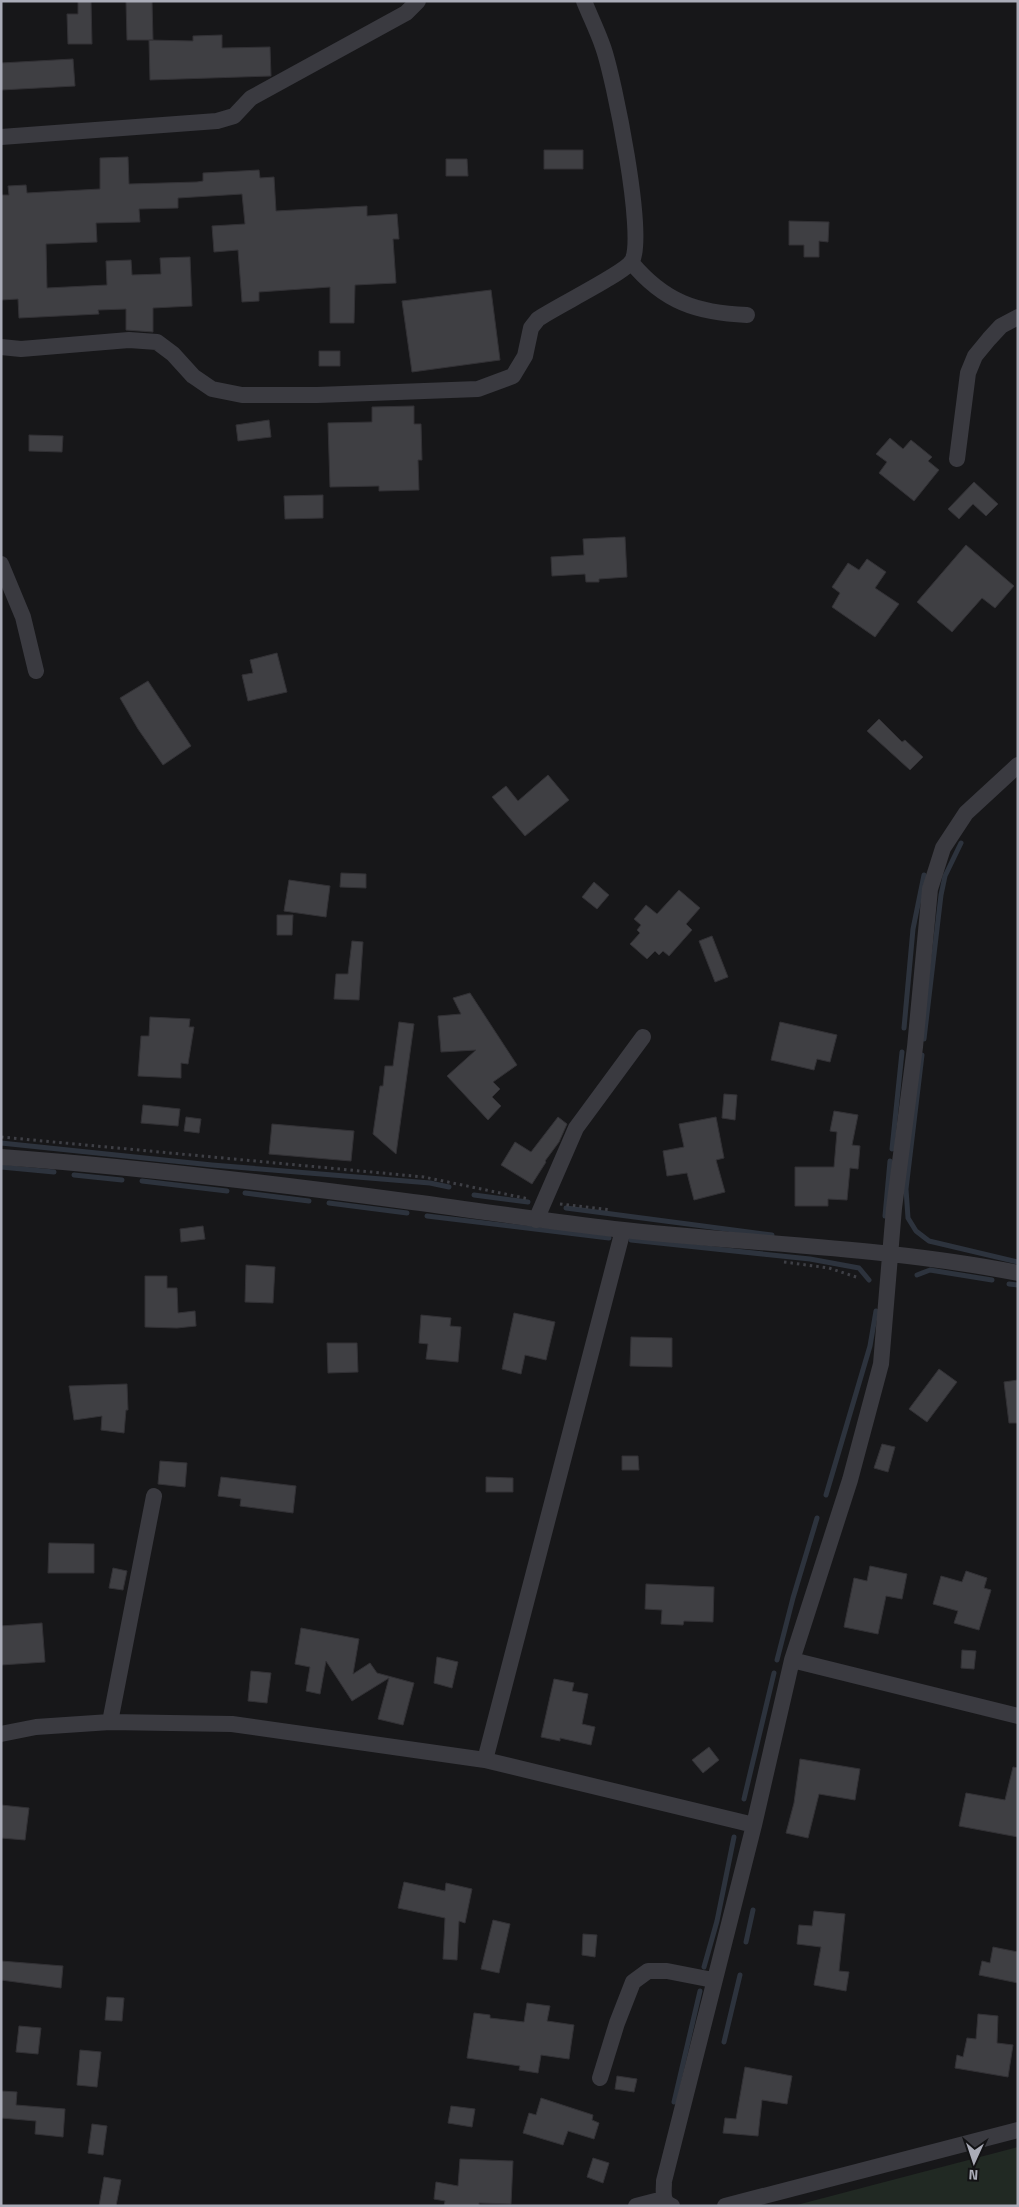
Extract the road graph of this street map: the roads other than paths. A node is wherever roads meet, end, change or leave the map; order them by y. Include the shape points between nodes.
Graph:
1 (418, 1) edge
2 (584, 1) edge
3 (1, 137) edge
4 (631, 262) junction
5 (747, 315) dead end
6 (1018, 317) edge
7 (1, 347) edge
8 (957, 459) dead end
9 (1, 564) edge
10 (36, 671) dead end
11 (1018, 766) edge
12 (643, 1037) dead end
13 (1, 1157) edge
14 (536, 1220) junction
15 (622, 1230) junction
16 (890, 1254) junction
17 (1018, 1273) edge
18 (154, 1496) dead end
19 (792, 1660) junction
20 (1018, 1716) edge
21 (110, 1722) junction
22 (1, 1734) edge
23 (485, 1760) junction
24 (754, 1825) junction
25 (713, 1980) junction
26 (600, 2078) dead end
27 (1018, 2130) edge
28 (668, 2202) edge
29 (636, 2206) edge
30 (725, 2206) edge

1 - 3 street via 406,13 251,98 234,116 217,121
2 - 4 street via 604,49 628,158 636,248
4 - 5 street via 646,280 693,308
4 - 7 street via 538,319 531,328 525,356 513,376 478,389 242,395 212,389 157,342 129,340 21,350
6 - 8 street via 1001,326 989,339 975,356 968,372
9 - 10 street via 23,617
11 - 16 street via 966,813 943,848 930,889
12 - 14 street via 576,1128
13 - 14 street via 250,1181
14 - 15 street
15 - 16 street
15 - 23 street
16 - 17 street
16 - 19 street via 881,1364 850,1480
18 - 21 street
19 - 20 street
19 - 24 street
21 - 22 street via 36,1727
21 - 23 street via 232,1724
23 - 24 street
24 - 25 street
25 - 26 street via 667,1970 648,1971 634,1982 616,2023
25 - 28 street via 664,2181
27 - 30 street
28 - 29 street

